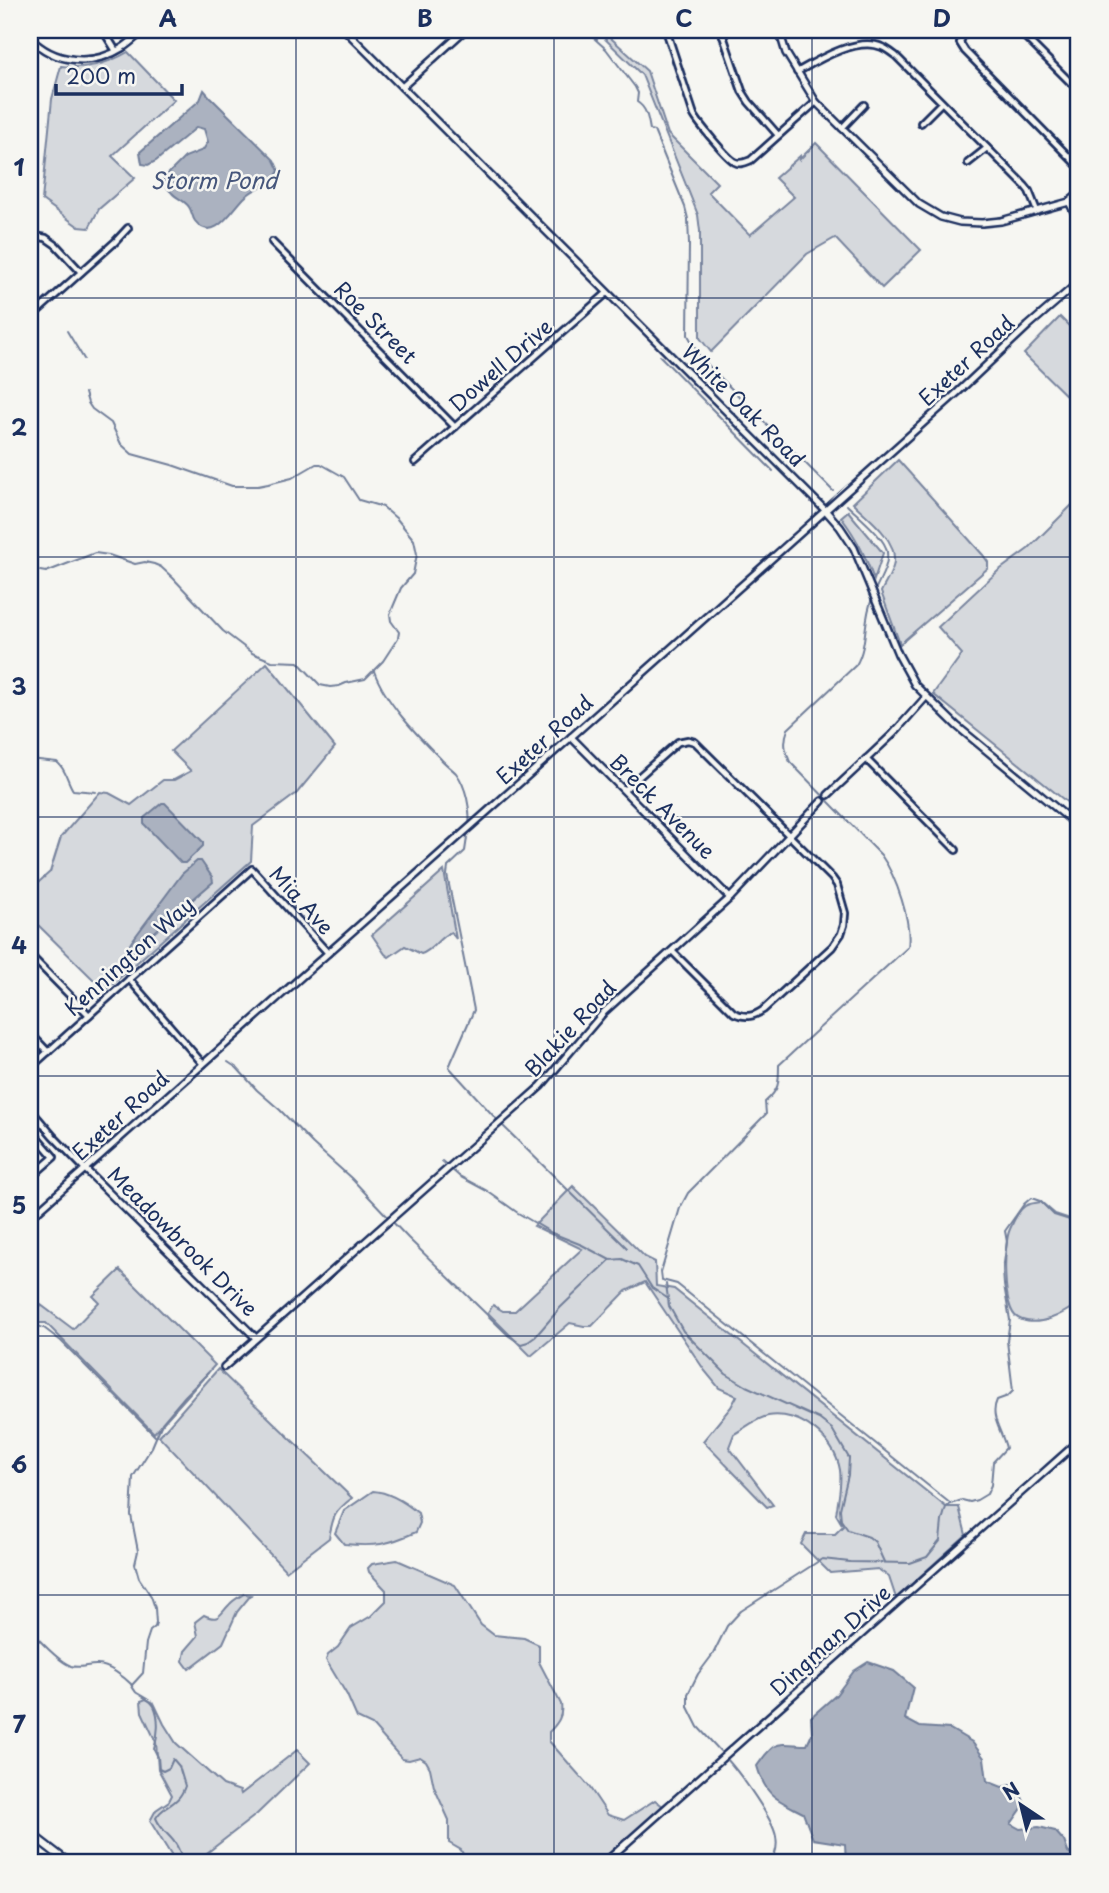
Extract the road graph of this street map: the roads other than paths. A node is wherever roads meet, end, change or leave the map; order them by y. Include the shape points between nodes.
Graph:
1 (103, 30) edge
2 (144, 30) edge
3 (345, 30) edge
4 (465, 30) edge
5 (666, 30) edge
6 (721, 30) edge
7 (779, 30) edge
8 (967, 30) edge
9 (1018, 30) edge
10 (30, 37) edge
11 (116, 51) junction
12 (797, 72) junction
13 (402, 87) junction
14 (1079, 91) edge
15 (816, 102) junction
16 (942, 103) junction
17 (864, 105) dead end
18 (921, 123) dead end
19 (842, 128) junction
20 (778, 135) junction
21 (987, 148) junction
22 (968, 163) dead end
23 (1079, 167) edge
24 (1079, 194) edge
25 (1069, 202) junction
26 (1037, 211) junction
27 (1079, 221) edge
28 (128, 228) dead end
29 (30, 235) edge
30 (272, 242) dead end
31 (81, 272) junction
32 (1079, 282) edge
33 (607, 293) junction
34 (30, 318) edge
35 (30, 335) edge
36 (34, 340) dead end
37 (455, 427) junction
38 (415, 462) dead end
39 (825, 510) junction
40 (926, 697) junction
41 (571, 737) junction
42 (866, 759) junction
43 (624, 790) junction
44 (828, 795) joint
45 (822, 801) joint
46 (1079, 827) edge
47 (790, 836) junction
48 (956, 850) dead end
49 (252, 870) joint
50 (730, 898) junction
51 (672, 951) junction
52 (328, 953) junction
53 (30, 955) edge
54 (129, 979) junction
55 (89, 1015) junction
56 (30, 1033) edge
57 (48, 1052) junction
58 (203, 1064) junction
59 (30, 1068) edge
60 (30, 1111) edge
61 (30, 1129) edge
62 (30, 1161) edge
63 (85, 1169) junction
64 (38, 1171) junction
65 (30, 1178) edge
66 (30, 1218) edge
67 (256, 1338) junction
68 (223, 1367) dead end
69 (1079, 1441) edge
70 (30, 1833) edge
71 (69, 1863) edge
72 (604, 1863) edge

1 - 11 street
2 - 11 street
3 - 13 street, White Oak Road
4 - 13 street
5 - 20 street via 694,115 735,162 751,160
6 - 20 street via 742,91
7 - 12 street
8 - 23 street via 960,43 965,51
9 - 14 street
10 - 11 street via 56,57 73,60
12 - 15 street
12 - 16 street via 858,44 883,47
13 - 33 street, White Oak Road
15 - 19 street
15 - 20 street
16 - 18 street
16 - 21 street
17 - 19 street
19 - 26 street via 919,204 941,217 982,223
21 - 22 street
21 - 26 street via 1029,191
24 - 25 street
25 - 26 street
25 - 27 street
28 - 31 street
29 - 31 street via 56,244
30 - 37 street, Roe Street
31 - 34 street
32 - 39 street, Exeter Road
33 - 37 street, Dowell Drive
33 - 39 street, White Oak Road
35 - 36 street
37 - 38 street, Dowell Drive
39 - 40 street, White Oak Road via 854,548 904,667
39 - 41 street, Exeter Road
40 - 42 street, Blakie Road
40 - 46 street, White Oak Road
41 - 43 street, Breck Avenue
41 - 52 street, Exeter Road
42 - 44 street, Blakie Road
42 - 48 street
43 - 47 street via 678,742 690,740
43 - 50 street, Breck Avenue
44 - 45 street, Blakie Road
45 - 47 street, Blakie Road
47 - 50 street, Blakie Road
47 - 51 street via 837,886 845,913 841,934 832,947 749,1017 734,1013
49 - 52 street, Mia Ave
49 - 54 street, Kennington Way
50 - 51 street, Blakie Road
51 - 67 street, Blakie Road via 604,1012 541,1086
52 - 58 street, Exeter Road
53 - 55 street
54 - 55 street, Kennington Way
54 - 58 street
55 - 57 street, Kennington Way
56 - 57 street
57 - 59 street, Kennington Way
58 - 63 street, Exeter Road
60 - 63 street
61 - 64 street via 54,1157
62 - 64 street
63 - 66 street, Exeter Road
63 - 67 street, Meadowbrook Drive
64 - 65 street
67 - 68 street, Blakie Road
69 - 72 street, Dingman Drive
70 - 71 main road

